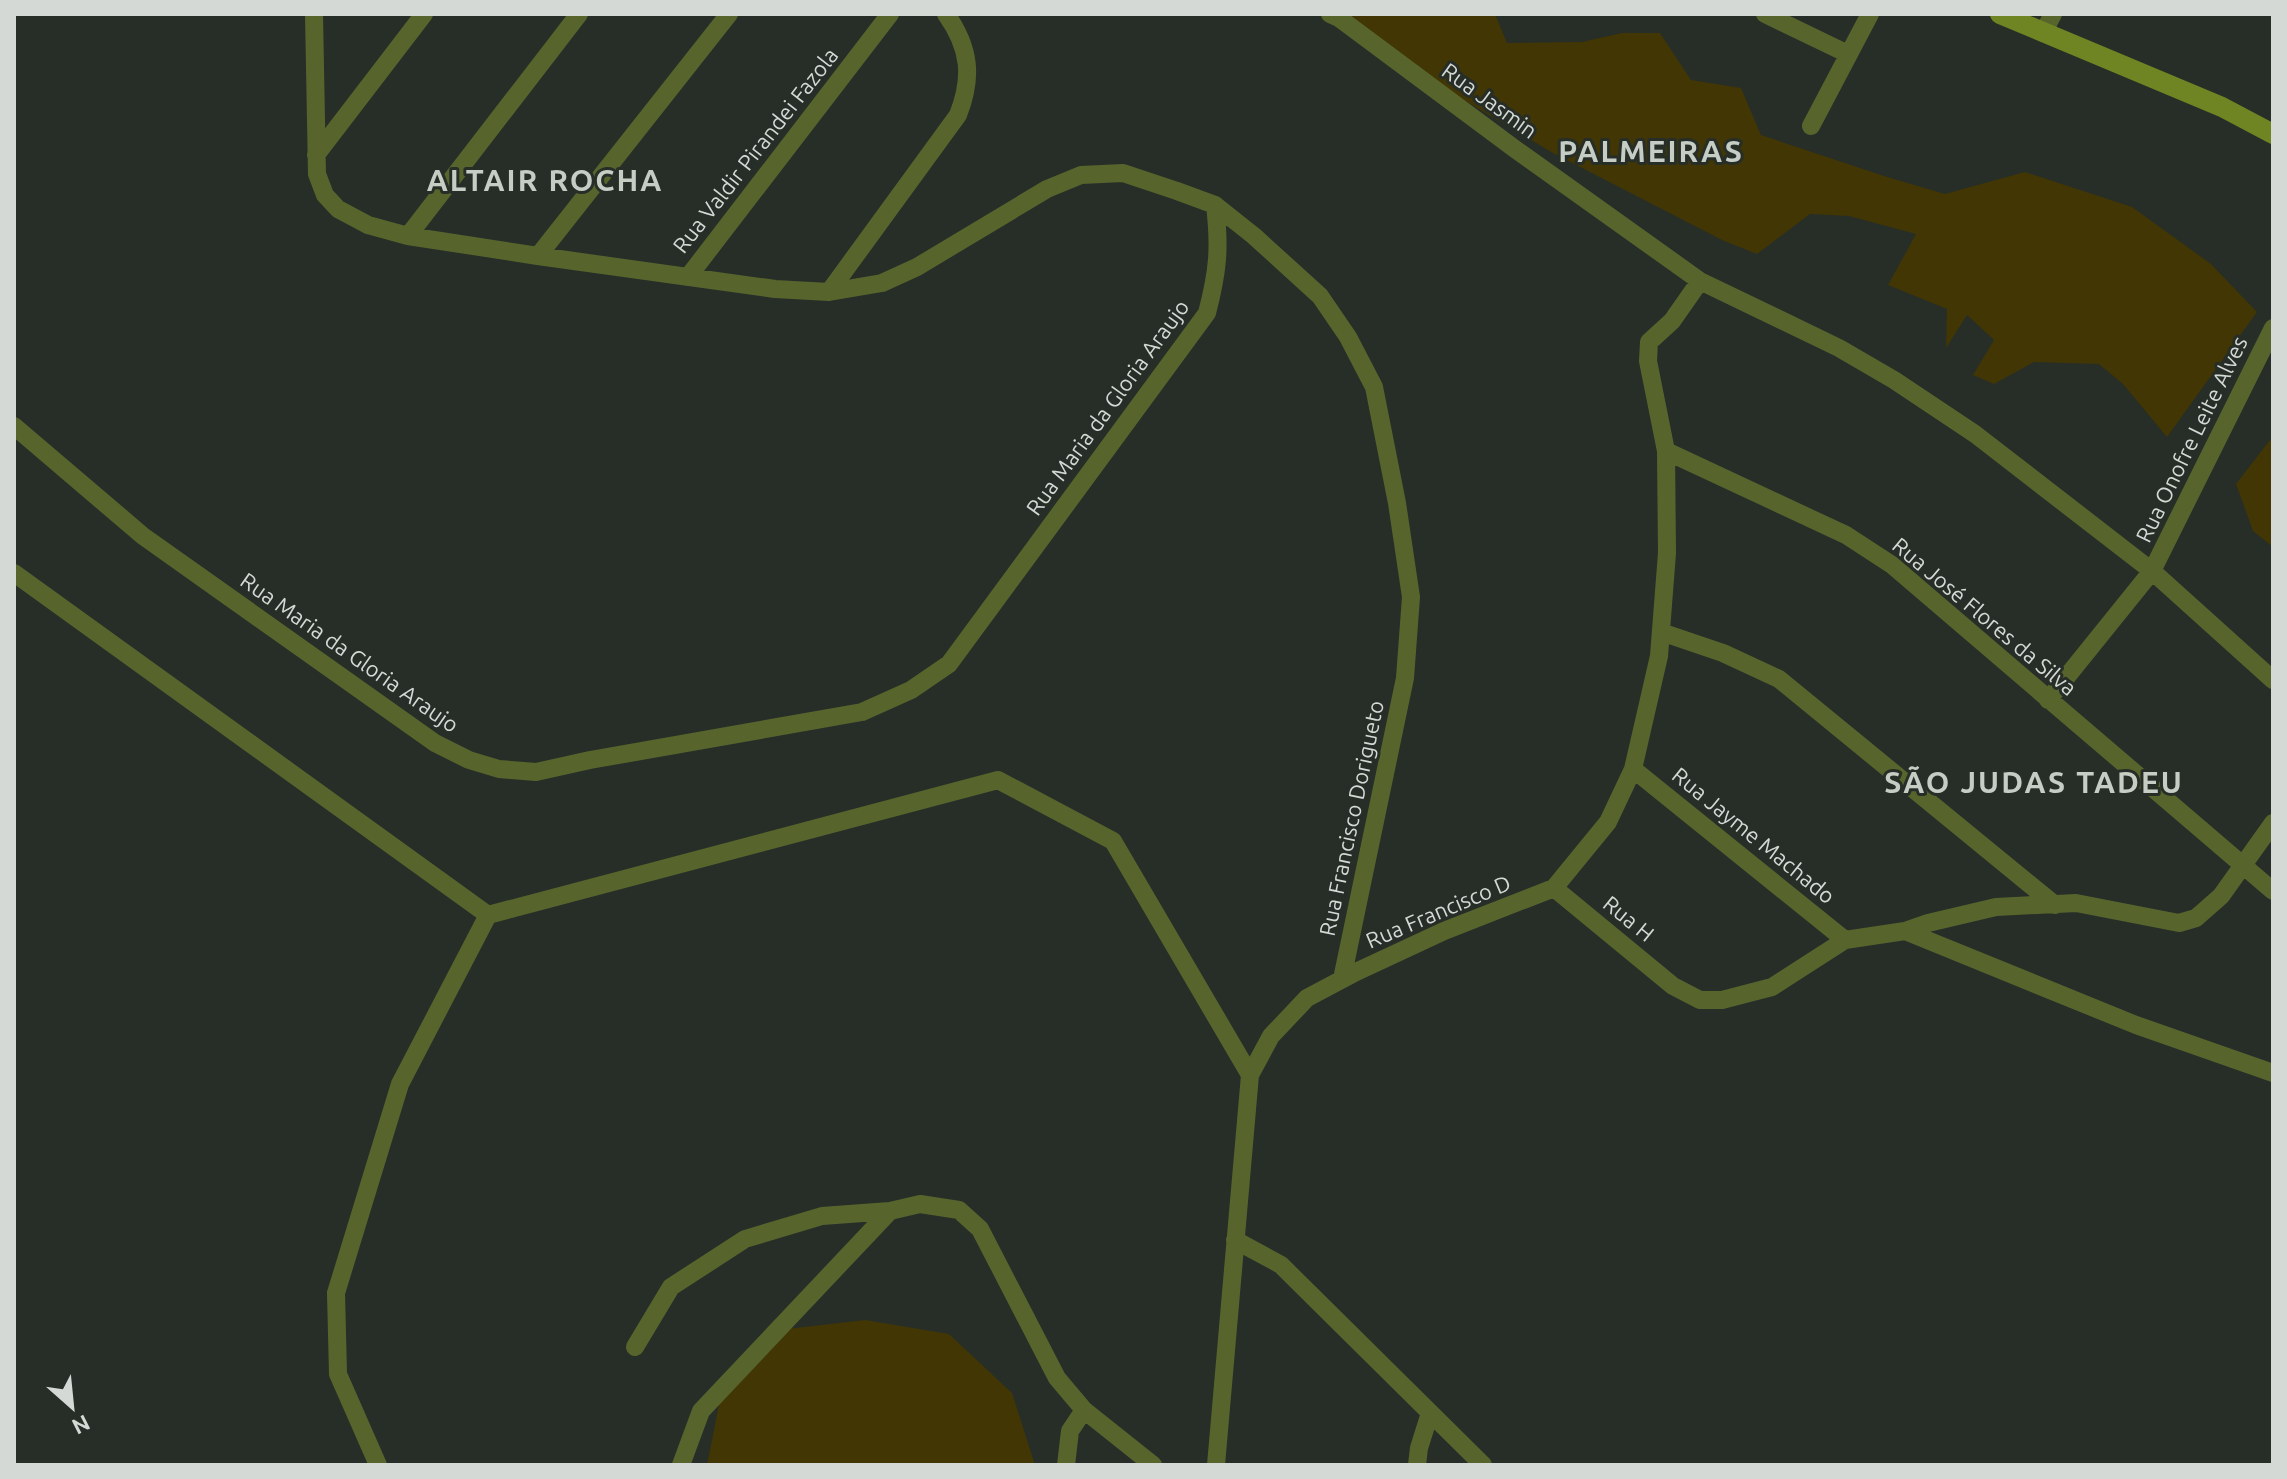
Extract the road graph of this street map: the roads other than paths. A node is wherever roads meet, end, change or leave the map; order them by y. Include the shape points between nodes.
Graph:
1 (314, 14) edge
2 (424, 14) edge
3 (579, 14) edge
4 (729, 14) edge
5 (890, 14) edge
6 (946, 14) edge
7 (1330, 14) edge
8 (1765, 14) edge
9 (1870, 14) edge
10 (2000, 14) edge
11 (2053, 14) edge
12 (2043, 33) junction
13 (1848, 54) junction
14 (1811, 126) dead end
15 (2273, 134) edge
16 (316, 155) junction
17 (1215, 205) junction
18 (408, 236) junction
19 (538, 256) junction
20 (688, 277) junction
21 (1700, 281) junction
22 (829, 292) junction
23 (2273, 328) edge
24 (14, 426) edge
25 (1666, 451) junction
26 (2152, 571) junction
27 (14, 573) edge
28 (1661, 632) junction
29 (2273, 680) edge
30 (2048, 700) junction
31 (1633, 769) junction
32 (2273, 823) edge
33 (2242, 865) junction
34 (1554, 888) junction
35 (2273, 891) edge
36 (2055, 905) junction
37 (488, 915) junction
38 (1905, 931) junction
39 (1845, 940) junction
40 (1342, 979) junction
41 (2273, 1073) edge
42 (1250, 1075) junction
43 (890, 1211) junction
44 (1235, 1240) junction
45 (635, 1347) dead end
46 (1084, 1410) junction
47 (1430, 1413) junction
48 (378, 1465) edge
49 (681, 1465) edge
50 (1066, 1465) edge
51 (1153, 1465) edge
52 (1216, 1465) edge
53 (1417, 1465) edge
54 (1483, 1465) edge

1 - 16 street
2 - 16 street
3 - 18 street
4 - 19 street
5 - 20 street, Rua Valdir Pirandei Fazola
6 - 22 street via 969,69 958,115
7 - 21 street, Rua Jasmin
8 - 13 street
9 - 13 street
10 - 12 street
11 - 12 street
12 - 15 street via 2222,107
13 - 14 street
16 - 18 street via 325,195 338,209 368,225
17 - 22 street via 1123,173 1081,175 1047,189 917,267 882,283
17 - 24 street, Rua Maria da Gloria Araujo via 1217,277 1207,313 949,664 911,690 862,712 536,772 499,769 435,743 143,536
17 - 40 street, Rua Francisco Dorigueto via 1320,296 1348,337 1374,387 1397,503 1411,597 1405,678
18 - 19 street
19 - 20 street
20 - 22 street
21 - 25 street via 1672,321 1649,342
21 - 26 street, Rua Jasmin via 1894,380 1975,434
23 - 26 street, Rua Onofre Leite Alves
25 - 28 street
25 - 30 street, Rua José Flores da Silva via 1846,535 1892,565
26 - 29 street, Rua Jasmin
26 - 30 street, Rua Onofre Leite Alves
27 - 37 street
28 - 31 street
28 - 36 street via 1779,679
30 - 33 street, Rua José Flores da Silva
31 - 34 street via 1608,822
31 - 39 street, Rua Jayme Machado
32 - 33 street
33 - 35 street, Rua José Flores da Silva
33 - 36 street via 2221,896 2196,918 2179,923 2076,903
34 - 39 street, Rua H via 1673,986 1700,1000 1772,987
34 - 40 street, Rua Francisco D
36 - 38 street via 1996,907
37 - 42 street via 998,780 1113,841
37 - 48 street via 400,1084 336,1293 338,1374
38 - 39 street
38 - 41 street via 2136,1025
40 - 42 street via 1307,998 1271,1036
42 - 44 street
43 - 45 street via 822,1216 745,1239 671,1287
43 - 46 street via 920,1204 959,1210 980,1229 1057,1378
43 - 49 street via 701,1411
44 - 47 street via 1281,1265
44 - 52 street
46 - 50 street via 1070,1431
46 - 51 street
47 - 53 street
47 - 54 street

